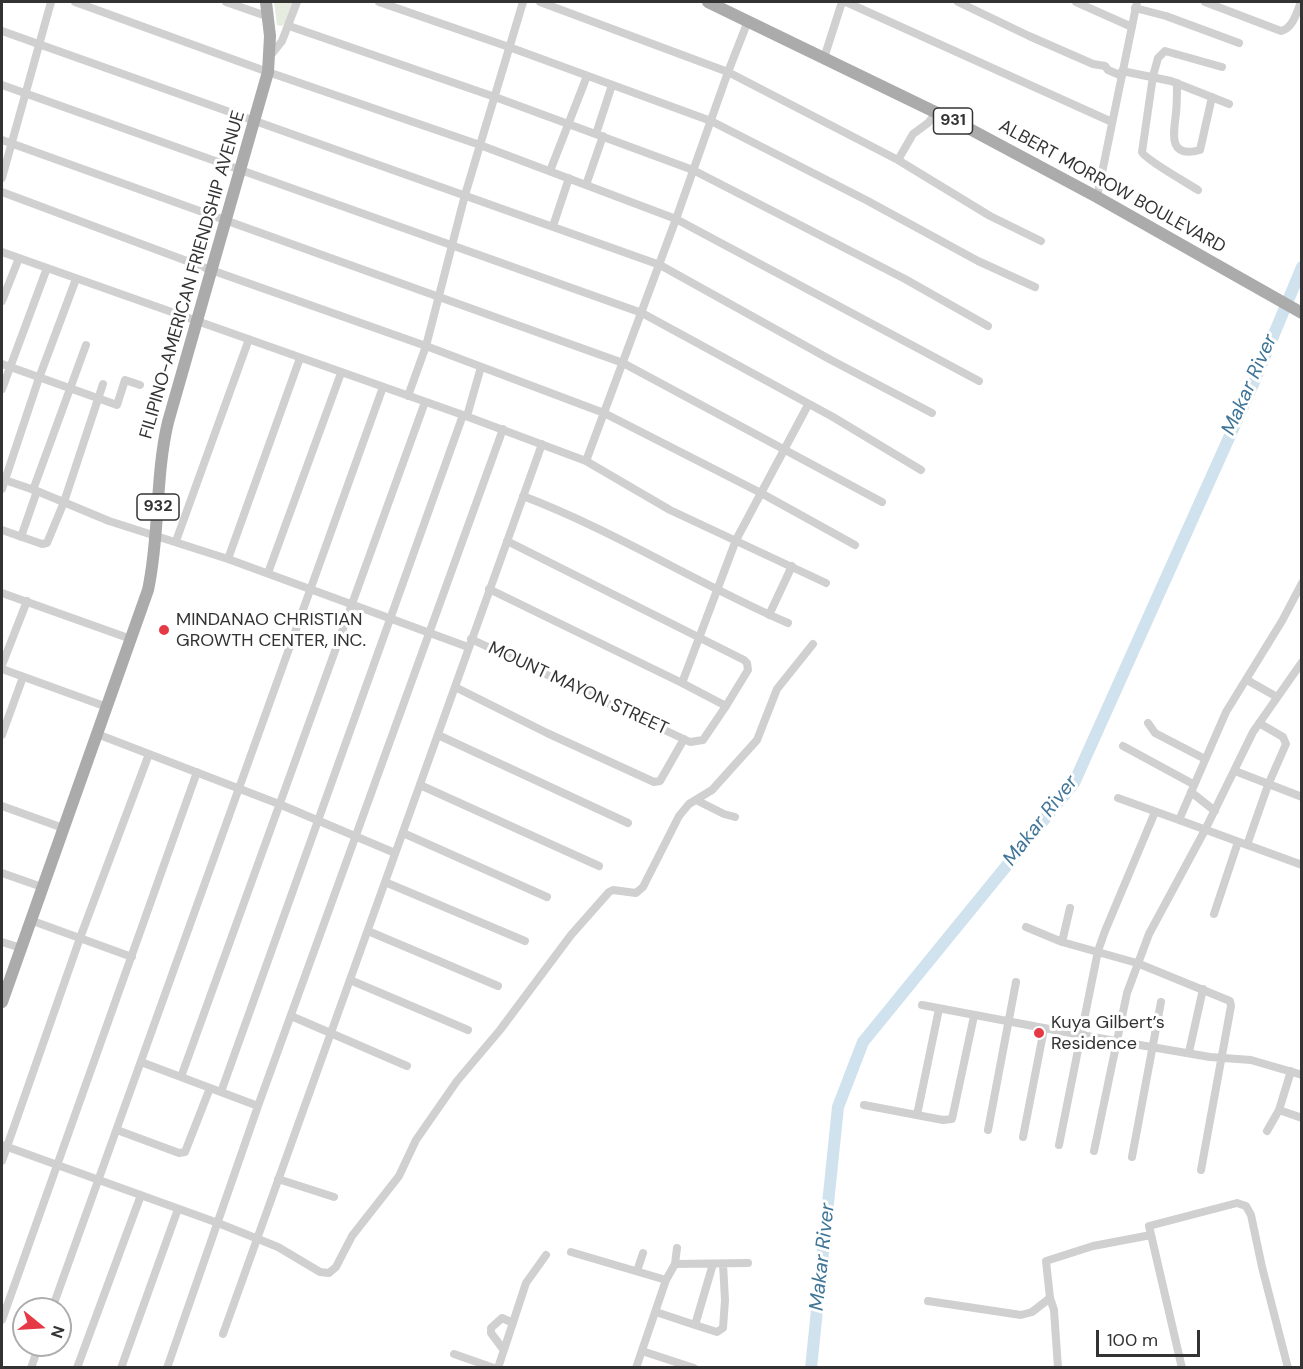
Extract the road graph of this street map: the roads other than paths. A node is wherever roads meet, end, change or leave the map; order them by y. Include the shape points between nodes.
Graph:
1 (51, 2) edge
2 (75, 2) edge
3 (226, 2) edge
4 (266, 2) edge
5 (297, 2) edge
6 (379, 2) edge
7 (523, 2) edge
8 (540, 2) edge
9 (708, 2) edge
10 (844, 2) edge
11 (958, 2) edge
12 (1076, 2) edge
13 (1205, 2) edge
14 (1301, 2) edge
15 (1136, 5) edge
16 (269, 17) junction
17 (748, 21) junction
18 (289, 26) junction
19 (1132, 27) junction
20 (2, 31) edge
21 (1239, 43) dead end
22 (39, 44) junction
23 (509, 47) junction
24 (271, 55) junction
25 (824, 58) junction
26 (1222, 67) dead end
27 (268, 72) junction
28 (728, 72) junction
29 (1122, 73) junction
30 (587, 76) junction
31 (1154, 76) junction
32 (1177, 83) junction
33 (2, 85) edge
34 (612, 85) junction
35 (24, 94) junction
36 (495, 97) junction
37 (1212, 97) junction
38 (1229, 104) dead end
39 (936, 113) junction
40 (254, 122) junction
41 (711, 122) junction
42 (1112, 122) junction
43 (569, 124) junction
44 (599, 135) junction
45 (2, 140) edge
46 (11, 144) junction
47 (480, 145) junction
48 (898, 160) junction
49 (693, 170) junction
50 (240, 171) junction
51 (550, 171) junction
52 (2, 178) edge
53 (569, 178) junction
54 (586, 185) junction
55 (1198, 190) dead end
56 (2, 192) edge
57 (465, 195) junction
58 (1097, 197) junction
59 (676, 219) junction
60 (225, 221) junction
61 (553, 226) junction
62 (1041, 241) dead end
63 (453, 247) junction
64 (2, 252) edge
65 (19, 258) junction
66 (660, 265) junction
67 (47, 268) junction
68 (211, 270) junction
69 (76, 279) junction
70 (1035, 287) dead end
71 (439, 296) junction
72 (2, 302) edge
73 (642, 313) junction
74 (1302, 313) edge
75 (197, 322) junction
76 (988, 326) dead end
77 (249, 339) junction
78 (86, 345) dead end
79 (426, 346) junction
80 (300, 358) junction
81 (623, 363) junction
82 (5, 366) edge
83 (481, 367) junction
84 (342, 373) junction
85 (39, 378) junction
86 (979, 381) dead end
87 (103, 384) dead end
88 (140, 385) dead end
89 (382, 387) junction
90 (2, 389) edge
91 (70, 389) junction
92 (408, 396) junction
93 (98, 398) junction
94 (425, 402) junction
95 (808, 405) junction
96 (932, 412) dead end
97 (604, 413) junction
98 (465, 415) junction
99 (502, 429) junction
100 (542, 444) junction
101 (785, 450) junction
102 (586, 461) junction
103 (921, 470) dead end
104 (2, 483) edge
105 (35, 491) junction
106 (761, 493) junction
107 (523, 496) junction
108 (63, 502) junction
109 (882, 502) dead end
110 (2, 530) edge
111 (155, 536) junction
112 (21, 537) junction
113 (736, 540) junction
114 (176, 541) junction
115 (507, 541) junction
116 (855, 544) dead end
117 (228, 559) junction
118 (792, 567) junction
119 (268, 573) junction
120 (826, 583) dead end
121 (1302, 583) edge
122 (311, 589) junction
123 (489, 589) junction
124 (716, 590) junction
125 (2, 593) edge
126 (27, 601) junction
127 (352, 605) junction
128 (769, 615) junction
129 (390, 618) junction
130 (788, 623) dead end
131 (429, 633) junction
132 (699, 638) junction
133 (131, 639) junction
134 (470, 643) junction
135 (813, 644) dead end
136 (1302, 662) edge
137 (2, 667) edge
138 (23, 677) junction
139 (1247, 680) junction
140 (682, 683) junction
141 (455, 687) junction
142 (1277, 696) junction
143 (726, 706) junction
144 (107, 707) junction
145 (1148, 723) dead end
146 (1259, 723) junction
147 (97, 734) junction
148 (2, 735) edge
149 (438, 735) junction
150 (684, 739) junction
151 (1123, 746) dead end
152 (149, 754) junction
153 (1205, 759) junction
154 (1235, 771) junction
155 (197, 772) junction
156 (420, 785) junction
157 (1268, 785) junction
158 (1192, 788) junction
159 (239, 789) junction
160 (1302, 797) edge
161 (1118, 798) dead end
162 (696, 800) junction
163 (279, 804) junction
164 (2, 806) edge
165 (1155, 812) junction
166 (1215, 812) junction
167 (735, 817) dead end
168 (1179, 820) junction
169 (317, 821) junction
170 (628, 823) dead end
171 (63, 828) junction
172 (1205, 830) junction
173 (403, 833) junction
174 (356, 837) junction
175 (1238, 842) junction
176 (1247, 845) junction
177 (395, 853) junction
178 (1302, 865) edge
179 (599, 866) dead end
180 (2, 873) edge
181 (385, 882) junction
182 (42, 887) junction
183 (547, 897) dead end
184 (1070, 908) dead end
185 (1214, 914) dead end
186 (30, 920) junction
187 (1026, 927) dead end
188 (368, 931) junction
189 (80, 938) junction
190 (525, 941) dead end
191 (2, 942) edge
192 (1062, 942) junction
193 (21, 948) junction
194 (1098, 951) junction
195 (132, 957) junction
196 (1137, 963) junction
197 (350, 980) junction
198 (1016, 982) dead end
199 (498, 986) dead end
200 (1203, 989) junction
201 (2, 1002) edge
202 (1161, 1002) dead end
203 (922, 1005) dead end
204 (939, 1009) junction
205 (291, 1016) junction
206 (974, 1016) junction
207 (1010, 1022) junction
208 (1044, 1029) junction
209 (468, 1030) dead end
210 (331, 1033) junction
211 (1081, 1035) junction
212 (1116, 1042) junction
213 (1152, 1048) junction
214 (1189, 1052) junction
215 (1222, 1057) junction
216 (141, 1062) junction
217 (407, 1066) dead end
218 (1291, 1071) junction
219 (1302, 1075) edge
220 (181, 1077) junction
221 (210, 1088) junction
222 (221, 1092) junction
223 (864, 1105) dead end
224 (258, 1106) junction
225 (1279, 1110) junction
226 (917, 1114) junction
227 (1302, 1118) edge
228 (117, 1130) junction
229 (988, 1130) dead end
230 (1267, 1131) dead end
231 (1023, 1137) dead end
232 (1059, 1145) dead end
233 (4, 1146) edge
234 (1094, 1151) dead end
235 (1132, 1157) dead end
236 (2, 1161) edge
237 (56, 1165) junction
238 (1201, 1170) dead end
239 (278, 1179) junction
240 (99, 1180) junction
241 (141, 1195) junction
242 (334, 1197) dead end
243 (178, 1209) junction
244 (218, 1223) junction
245 (1151, 1235) junction
246 (257, 1239) junction
247 (677, 1248) dead end
248 (570, 1252) dead end
249 (644, 1253) dead end
250 (546, 1255) dead end
251 (748, 1263) dead end
252 (675, 1264) junction
253 (713, 1264) junction
254 (723, 1264) junction
255 (637, 1271) junction
256 (666, 1280) junction
257 (56, 1297) edge
258 (1050, 1298) junction
259 (928, 1301) dead end
260 (656, 1312) junction
261 (2, 1320) edge
262 (513, 1323) junction
263 (695, 1325) junction
264 (223, 1334) dead end
265 (503, 1348) junction
266 (642, 1351) junction
267 (454, 1354) dead end
268 (77, 1368) edge
269 (122, 1368) edge
270 (166, 1368) edge
271 (496, 1368) edge
272 (636, 1368) edge
273 (694, 1368) edge
274 (1058, 1368) edge
275 (1182, 1368) edge
276 (1288, 1368) edge

1 - 22 street
2 - 27 street
3 - 16 street
4 - 16 main road, FILIPINO-AMERICAN FRIENDSHIP AVENUE / 932
5 - 18 street
6 - 23 street
7 - 23 street
8 - 28 street
9 - 17 main road, ALBERT MORROW BOULEVARD / 931
10 - 25 street
10 - 42 street
11 - 29 street via 1093,64
12 - 19 street
13 - 14 street via 1281,31 1290,25
15 - 19 street
15 - 21 street
16 - 24 main road, FILIPINO-AMERICAN FRIENDSHIP AVENUE / 932
17 - 25 main road, ALBERT MORROW BOULEVARD / 931
17 - 28 street
18 - 24 street
18 - 36 street
19 - 29 street
20 - 22 street
22 - 35 street
22 - 40 street
23 - 30 street
23 - 36 street
24 - 27 main road, FILIPINO-AMERICAN FRIENDSHIP AVENUE / 932
25 - 39 main road, ALBERT MORROW BOULEVARD / 931
26 - 31 street via 1165,51 1158,58
27 - 40 main road, FILIPINO-AMERICAN FRIENDSHIP AVENUE / 932
27 - 47 street
28 - 41 street
28 - 48 street
29 - 31 street
29 - 42 street
30 - 34 street
30 - 43 street
31 - 32 street
31 - 55 street via 1142,152 1144,157
32 - 37 street
32 - 37 street via 1173,134 1180,149 1200,150
33 - 35 street
34 - 41 street
34 - 44 street
35 - 46 street
35 - 50 street
36 - 43 street
36 - 47 street
37 - 38 street
39 - 48 street via 913,134
39 - 58 main road, ALBERT MORROW BOULEVARD / 931
40 - 50 main road, FILIPINO-AMERICAN FRIENDSHIP AVENUE / 932
40 - 57 street
41 - 49 street
41 - 70 street
42 - 58 street
43 - 44 street
43 - 51 street
44 - 49 street
44 - 54 street
45 - 46 street
46 - 52 street
46 - 60 street
47 - 51 street
47 - 57 street
48 - 62 street via 990,216
49 - 59 street
49 - 76 street
50 - 60 main road, FILIPINO-AMERICAN FRIENDSHIP AVENUE / 932
50 - 63 street
51 - 53 street
53 - 54 street
53 - 61 street
54 - 59 street
56 - 68 street
57 - 61 street
57 - 63 street
58 - 74 main road, ALBERT MORROW BOULEVARD / 931
59 - 66 street
59 - 86 street
60 - 68 main road, FILIPINO-AMERICAN FRIENDSHIP AVENUE / 932
60 - 71 street
61 - 66 street
63 - 71 street
63 - 73 street
64 - 65 street
65 - 67 street
65 - 72 street
66 - 73 street
66 - 96 street
67 - 69 street
67 - 82 street
68 - 75 main road, FILIPINO-AMERICAN FRIENDSHIP AVENUE / 932
68 - 79 street
69 - 75 street
69 - 85 street
71 - 79 street
71 - 81 street
73 - 81 street
73 - 95 street
75 - 77 street
75 - 111 main road, FILIPINO-AMERICAN FRIENDSHIP AVENUE / 932 via 164,439
77 - 80 street
77 - 114 street
78 - 91 street
79 - 83 street
79 - 92 street
80 - 84 street
80 - 117 street
81 - 97 street
81 - 101 street
82 - 85 street
82 - 90 street
83 - 97 street
83 - 98 street
84 - 89 street
84 - 119 street
85 - 91 street
85 - 104 street
87 - 93 street
88 - 93 street via 125,380 117,405
89 - 92 street
89 - 122 street
91 - 93 street
91 - 105 street
92 - 94 street
93 - 108 street
94 - 98 street
94 - 127 street
95 - 101 street
95 - 103 street
97 - 102 street
97 - 106 street
98 - 99 street
98 - 129 street
99 - 100 street
99 - 131 street
100 - 102 street
100 - 107 street
101 - 106 street
101 - 109 street
102 - 113 street via 645,497
104 - 105 street, MOUNT MAYON STREET
105 - 108 street, MOUNT MAYON STREET
105 - 112 street
106 - 113 street
106 - 116 street
107 - 115 street
107 - 124 street via 582,520
108 - 111 street, MOUNT MAYON STREET
108 - 112 street via 47,543
110 - 112 street
111 - 114 street, MOUNT MAYON STREET
111 - 133 main road, FILIPINO-AMERICAN FRIENDSHIP AVENUE / 932 via 148,590
113 - 118 street
113 - 124 street
114 - 117 street, MOUNT MAYON STREET
115 - 123 street
115 - 132 street
117 - 119 street, MOUNT MAYON STREET
118 - 120 street
118 - 128 street
119 - 122 street, MOUNT MAYON STREET
121 - 139 street
122 - 127 street, MOUNT MAYON STREET
122 - 159 street
123 - 134 street
123 - 140 street
124 - 128 street
124 - 132 street
125 - 126 street
126 - 133 street
126 - 137 street
127 - 129 street, MOUNT MAYON STREET
127 - 163 street
128 - 130 street
129 - 131 street, MOUNT MAYON STREET
129 - 169 street
131 - 134 street, MOUNT MAYON STREET
131 - 174 street
132 - 140 street
132 - 143 street via 747,663 748,670
133 - 144 main road, FILIPINO-AMERICAN FRIENDSHIP AVENUE / 932
134 - 141 street
134 - 150 street, MOUNT MAYON STREET
135 - 162 street via 777,689 757,740 712,790
136 - 142 street
137 - 138 street
138 - 144 street
138 - 148 street
139 - 142 street
139 - 153 street via 1226,712
140 - 143 street
141 - 149 street
141 - 150 street via 654,782 660,781
142 - 146 street
143 - 150 street via 703,740
144 - 147 main road, FILIPINO-AMERICAN FRIENDSHIP AVENUE / 932
145 - 153 street via 1155,733
146 - 154 street
146 - 157 street via 1286,741
147 - 152 street
147 - 171 main road, FILIPINO-AMERICAN FRIENDSHIP AVENUE / 932
149 - 156 street
149 - 170 street
151 - 158 street
152 - 155 street
152 - 189 street
153 - 158 street
154 - 157 street
154 - 166 street
155 - 159 street
155 - 195 street
156 - 173 street
156 - 179 street
157 - 160 street
157 - 176 street
158 - 166 street
158 - 168 street
159 - 163 street
159 - 216 street
161 - 165 street
162 - 167 street
162 - 246 street via 679,816 643,887 636,892 613,890 605,895 461,1075 416,1140 399,1176 352,1236 336,1267 328,1273 320,1272
163 - 169 street
163 - 220 street
164 - 171 street
165 - 168 street
165 - 194 street
166 - 172 street
168 - 172 street
169 - 174 street
169 - 222 street
171 - 182 main road, FILIPINO-AMERICAN FRIENDSHIP AVENUE / 932
172 - 175 street
172 - 196 street
173 - 177 street
173 - 183 street
174 - 177 street
174 - 205 street
175 - 176 street
175 - 185 street
176 - 178 street
177 - 181 street
180 - 182 street
181 - 188 street
181 - 190 street
182 - 186 main road, FILIPINO-AMERICAN FRIENDSHIP AVENUE / 932
184 - 192 street
186 - 189 street
186 - 193 main road, FILIPINO-AMERICAN FRIENDSHIP AVENUE / 932
187 - 192 street
188 - 197 street
188 - 199 street
189 - 195 street
189 - 233 street
191 - 193 street
192 - 194 street
193 - 201 main road, FILIPINO-AMERICAN FRIENDSHIP AVENUE / 932
194 - 196 street
194 - 211 street
195 - 237 street
196 - 200 street
196 - 212 street
197 - 209 street
197 - 210 street
198 - 207 street
200 - 214 street
200 - 215 street via 1231,1003
202 - 213 street
203 - 204 street
204 - 206 street
204 - 226 street
205 - 210 street
205 - 224 street
206 - 207 street
206 - 226 street via 954,1118 943,1120
207 - 208 street
207 - 229 street
208 - 211 street
208 - 231 street
210 - 217 street
210 - 239 street
211 - 212 street
211 - 232 street
212 - 213 street
212 - 234 street
213 - 214 street
213 - 235 street
214 - 215 street
215 - 218 street
215 - 238 street
216 - 220 street
216 - 228 street
218 - 219 street
218 - 225 street
220 - 221 street
221 - 222 street
221 - 228 street via 185,1152
222 - 224 street
223 - 226 street
224 - 244 street
225 - 227 street
225 - 230 street
228 - 240 street
233 - 236 street
233 - 237 street
237 - 240 street
237 - 261 street
239 - 242 street
239 - 246 street
240 - 241 street
240 - 257 street
241 - 243 street
241 - 268 street
243 - 244 street
243 - 269 street
244 - 246 street
244 - 270 street
245 - 258 street via 1093,1246 1046,1261
245 - 275 street
245 - 276 street via 1149,1227 1229,1204 1246,1206
246 - 264 street
247 - 252 street
248 - 255 street
249 - 255 street
250 - 262 street via 528,1277
251 - 254 street
252 - 253 street
252 - 256 street
253 - 254 street
253 - 263 street
254 - 263 street via 723,1328 717,1332
255 - 256 street
256 - 260 street
258 - 259 street via 1021,1316
258 - 274 street
260 - 263 street
260 - 266 street
262 - 265 street
262 - 265 street via 502,1318 491,1328
265 - 271 street
266 - 272 street
266 - 273 street
267 - 271 street

